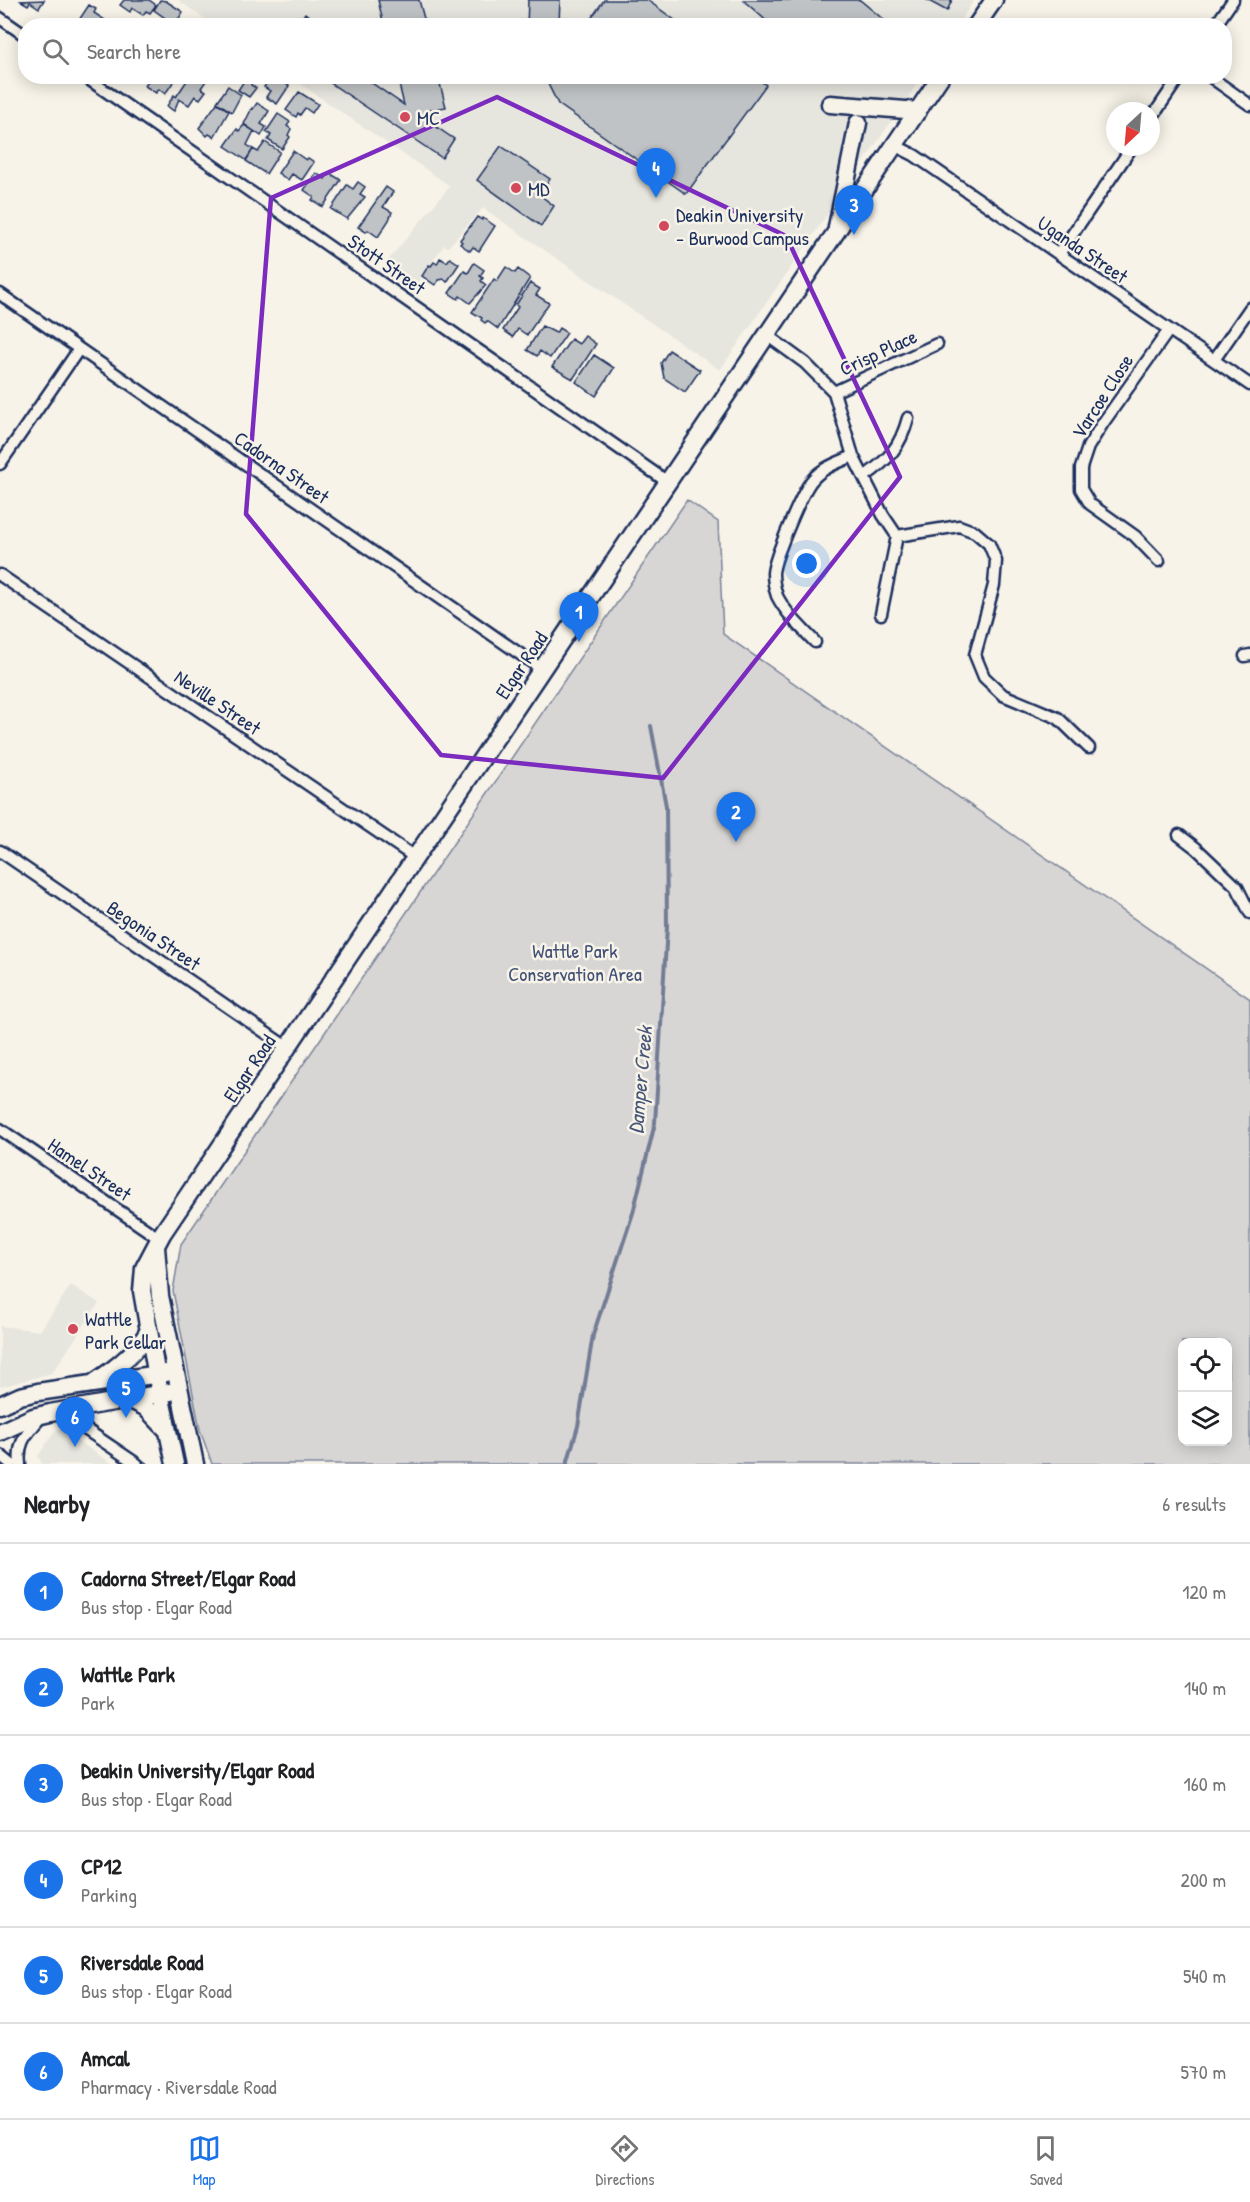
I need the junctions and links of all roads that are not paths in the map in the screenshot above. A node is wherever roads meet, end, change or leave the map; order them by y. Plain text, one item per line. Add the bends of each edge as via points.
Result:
1 (994, 0) edge
2 (1233, 0) edge
3 (0, 18) edge
4 (982, 18) edge
5 (1221, 18) edge
6 (18, 30) edge
7 (95, 84) edge
8 (937, 84) edge
9 (1175, 84) edge
10 (1220, 84) edge
11 (830, 104) dead end
12 (1250, 105) edge
13 (1160, 106) edge
14 (918, 111) junction
15 (858, 123) dead end
16 (894, 145) junction
17 (1126, 156) edge
18 (836, 234) junction
19 (1059, 254) junction
20 (0, 294) edge
21 (1250, 308) edge
22 (1169, 330) junction
23 (768, 336) junction
24 (937, 344) dead end
25 (79, 349) junction
26 (1214, 360) junction
27 (1250, 385) edge
28 (834, 392) junction
29 (908, 418) dead end
30 (853, 456) junction
31 (0, 464) edge
32 (864, 477) junction
33 (669, 483) junction
34 (897, 536) junction
35 (1159, 561) dead end
36 (0, 575) edge
37 (881, 614) dead end
38 (815, 642) dead end
39 (543, 670) junction
40 (1089, 748) dead end
41 (1179, 835) dead end
42 (0, 851) edge
43 (416, 858) junction
44 (1250, 914) edge
45 (288, 1048) junction
46 (0, 1129) edge
47 (158, 1243) junction
48 (148, 1332) junction
49 (176, 1371) junction
50 (156, 1374) junction
51 (92, 1384) junction
52 (180, 1390) junction
53 (159, 1394) junction
54 (130, 1400) junction
55 (0, 1407) edge
56 (69, 1409) junction
57 (44, 1414) junction
58 (3, 1430) edge
59 (168, 1431) junction
60 (0, 1455) edge
61 (10, 1464) edge
62 (20, 1464) edge
63 (136, 1464) edge
64 (176, 1464) edge
65 (195, 1464) edge

1 - 4 main road
2 - 5 street
3 - 6 street
7 - 33 street, Stott Street
8 - 14 main road, Elgar Road
9 - 13 street
10 - 12 street
11 - 14 main road
14 - 16 main road, Elgar Road
15 - 18 main road
16 - 18 main road, Elgar Road
16 - 19 street, Uganda Street
17 - 19 street
18 - 23 main road, Elgar Road
19 - 22 street, Uganda Street
20 - 25 street, Cadorna Street
21 - 26 street
22 - 26 street, Uganda Street
22 - 35 street, Varcoe Close via 1103,423 1081,468 1081,489 1090,504 1135,536
23 - 28 street via 805,363
23 - 33 main road, Elgar Road
24 - 28 street, Crisp Place
25 - 31 street
25 - 39 street, Cadorna Street
26 - 27 street, Uganda Street
28 - 30 street
29 - 32 street via 903,437 887,461
30 - 32 street
30 - 38 street via 813,479 773,572 776,594 789,615
32 - 34 street
33 - 39 main road, Elgar Road
34 - 37 street
34 - 40 street via 958,526 975,532 989,544 996,561 994,585 975,656 984,677 1003,695 1058,718
36 - 43 street, Neville Street
39 - 43 main road, Elgar Road
41 - 44 street via 1237,887
42 - 45 street, Begonia Street
43 - 45 main road, Elgar Road
45 - 47 main road, Elgar Road
46 - 47 street, Hamel Street
47 - 48 main road, Elgar Road via 142,1279
47 - 49 main road via 159,1289
48 - 50 main road, Elgar Road
48 - 51 main road via 115,1368
49 - 50 main road
49 - 52 main road
50 - 51 main road
50 - 53 main road, Elgar Road
51 - 55 main road via 25,1394
52 - 53 main road
52 - 65 main road
53 - 54 main road
53 - 59 main road, Elgar Road
54 - 56 main road
54 - 59 main road via 145,1407
55 - 58 main road
56 - 57 main road
56 - 63 street via 79,1425
57 - 58 main road
57 - 62 street via 21,1444
59 - 64 main road, Elgar Road
60 - 61 street

